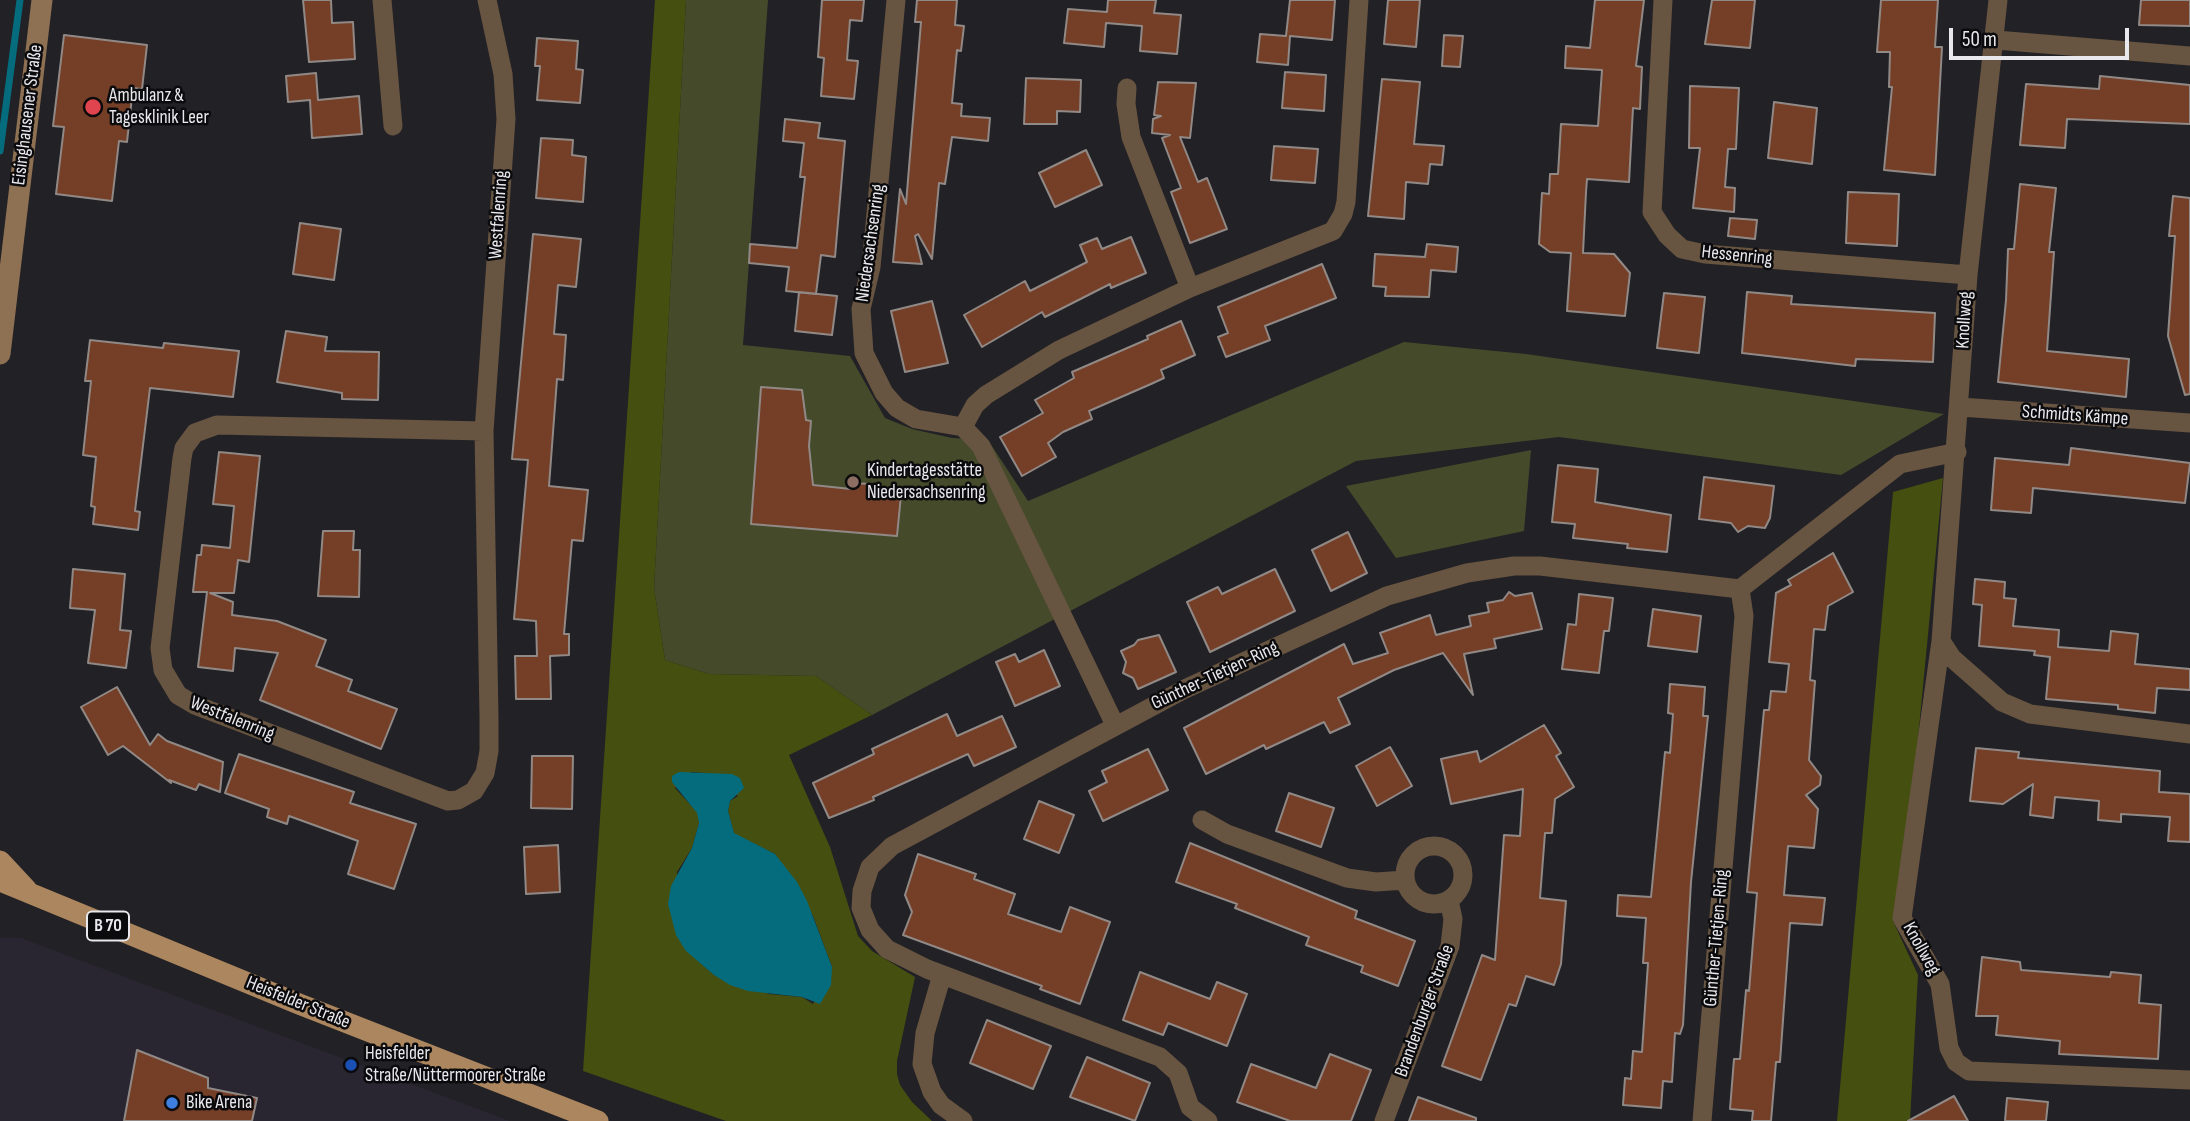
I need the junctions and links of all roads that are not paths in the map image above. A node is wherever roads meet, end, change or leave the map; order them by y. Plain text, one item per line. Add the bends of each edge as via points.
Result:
1 (42, 0) edge
2 (382, 0) edge
3 (487, 0) edge
4 (897, 0) edge
5 (1359, 0) edge
6 (1663, 0) edge
7 (1998, 0) edge
8 (1996, 40) junction
9 (2190, 56) edge
10 (1127, 88) dead end
11 (393, 126) dead end
12 (1968, 275) junction
13 (1190, 288) junction
14 (0, 354) edge
15 (1960, 407) junction
16 (2190, 422) edge
17 (963, 427) junction
18 (484, 431) junction
19 (1957, 452) junction
20 (1740, 589) junction
21 (1941, 641) junction
22 (1115, 725) junction
23 (2190, 734) edge
24 (1202, 820) dead end
25 (0, 861) edge
26 (1405, 880) junction
27 (0, 881) edge
28 (31, 894) junction
29 (1449, 900) junction
30 (942, 975) junction
31 (2190, 1080) edge
32 (598, 1121) edge
33 (963, 1121) edge
34 (1208, 1121) edge
35 (1384, 1121) edge
36 (1702, 1121) edge

1 - 14 street, Eisinghausener Straße
2 - 11 street
3 - 18 street, Westfalenring via 503,74 506,119
4 - 17 street, Niedersachsenring via 861,341 876,379 897,408 916,419
5 - 13 street via 1346,202 1339,224 1327,236
6 - 12 street, Hessenring via 1652,212 1682,249
7 - 8 street, Knollweg
8 - 9 street
8 - 12 street, Knollweg
10 - 13 street via 1131,137
12 - 15 street, Knollweg
13 - 17 street via 1059,349 986,395
15 - 16 street, Schmidts Kämpe
15 - 19 street, Knollweg
17 - 22 street via 981,446
18 - 18 street, Westfalenring via 489,751 485,773 474,791 458,800 434,797 195,705 172,687 163,670 160,648 181,458 195,433 217,425
19 - 20 street via 1900,464
19 - 21 street, Knollweg
20 - 22 street, Günther-Tietjen-Ring via 1539,566 1467,573 1387,596
20 - 36 street, Günther-Tietjen-Ring via 1744,616
21 - 23 street via 1952,658 2002,702 2030,714
21 - 31 street, Knollweg via 1902,918 1940,984 1949,1048 1956,1062 1969,1071
22 - 30 street, Günther-Tietjen-Ring via 892,846 870,867 861,908 870,930 887,949
24 - 26 street via 1227,834 1347,878
25 - 28 main road, B 70
26 - 29 street via 1409,891 1427,904
26 - 29 street, Brandenburger Straße via 1412,855 1428,846 1446,848 1463,868 1461,886
27 - 28 main road, Heisfelder Straße / B 70
28 - 32 main road, Heisfelder Straße / B 70
29 - 35 street, Brandenburger Straße via 1453,919 1450,946
30 - 33 street via 925,1033 922,1064 941,1105
30 - 34 street, Günther-Tietjen-Ring via 1160,1056 1178,1073 1190,1107

